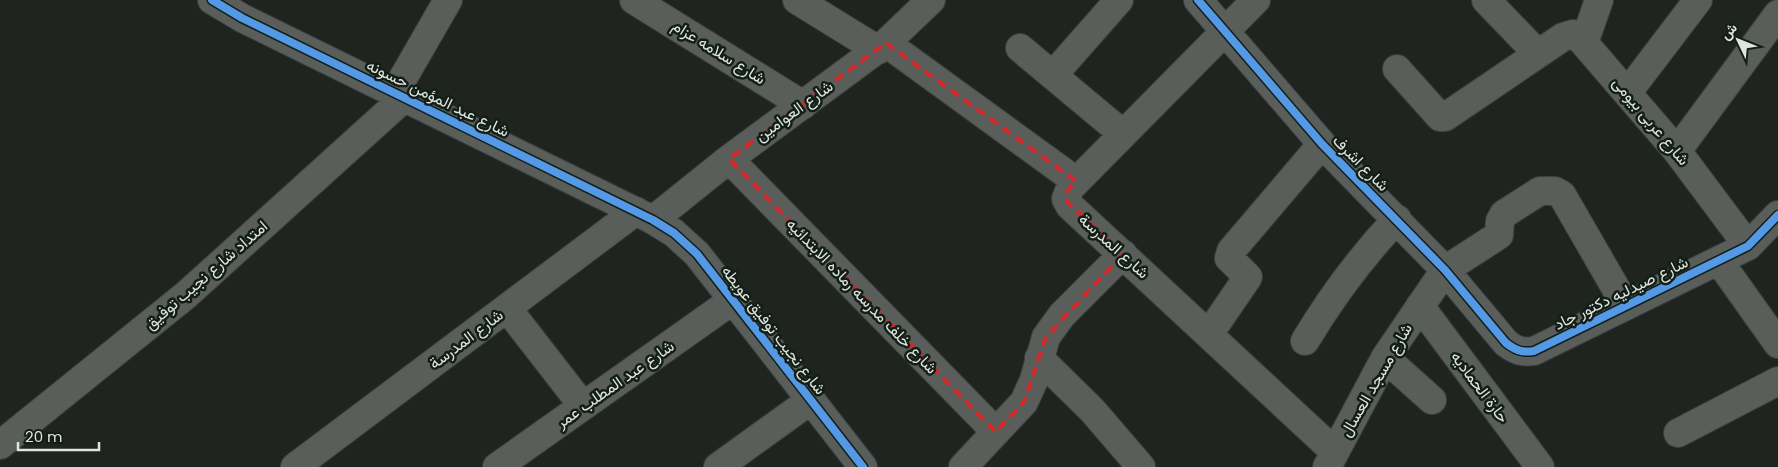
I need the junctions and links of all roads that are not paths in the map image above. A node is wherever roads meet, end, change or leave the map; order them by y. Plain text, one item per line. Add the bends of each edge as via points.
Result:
1 (212, 0) edge
2 (448, 0) edge
3 (634, 0) edge
4 (797, 0) edge
5 (931, 0) edge
6 (1119, 0) edge
7 (1198, 0) edge
8 (1256, 0) edge
9 (1486, 0) edge
10 (1599, 0) edge
11 (1698, 0) edge
12 (1778, 14) edge
13 (1225, 30) junction
14 (1584, 43) junction
15 (882, 46) junction
16 (1020, 48) dead end
17 (1538, 54) junction
18 (1397, 69) dead end
19 (1053, 75) junction
20 (1628, 92) junction
21 (400, 95) junction
22 (803, 104) junction
23 (1123, 134) junction
24 (1322, 144) junction
25 (1677, 150) junction
26 (729, 159) junction
27 (1076, 181) junction
28 (645, 215) junction
29 (1778, 215) edge
30 (1397, 219) junction
31 (1748, 246) junction
32 (1123, 254) junction
33 (1719, 261) junction
34 (1445, 270) junction
35 (733, 300) junction
36 (1420, 306) junction
37 (1626, 306) junction
38 (507, 308) junction
39 (1209, 334) junction
40 (1777, 339) edge
41 (1305, 341) dead end
42 (1506, 343) joint
43 (1039, 358) junction
44 (1385, 358) junction
45 (1778, 381) edge
46 (811, 400) junction
47 (1432, 400) dead end
48 (583, 406) junction
49 (996, 432) junction
50 (1678, 433) dead end
51 (0, 445) edge
52 (1331, 459) edge
53 (1534, 464) edge
54 (295, 467) edge
55 (497, 467) edge
56 (718, 467) edge
57 (863, 467) edge
58 (962, 467) edge
59 (1141, 467) edge

1 - 21 street, شارع عبد المؤمن حسونه via 242,18
2 - 21 street, امتداد شارع نجيب توفيق
3 - 22 street, شارع سلامه عزام
4 - 15 street
5 - 15 street, شارع العوامين
6 - 19 street
7 - 13 street, شارع اشرف
8 - 13 street, شارع المدرسة
9 - 17 street
10 - 14 street
11 - 20 street
12 - 25 street
13 - 23 street, شارع المدرسة
13 - 24 street, شارع اشرف
14 - 17 street via 1578,36 1568,35
14 - 20 street, شارع عربى بيومى
15 - 22 street, شارع العوامين
15 - 27 street
16 - 19 street
17 - 18 street via 1445,118 1440,117
19 - 23 street
20 - 25 street, شارع عربى بيومى
21 - 28 street, شارع عبد المؤمن حسونه
21 - 51 street, امتداد شارع نجيب توفيق via 186,295
22 - 26 street, شارع العوامين
23 - 27 street, شارع المدرسة
24 - 30 street, شارع اشرف
24 - 39 street via 1231,251 1229,258 1248,278
25 - 31 street, شارع عربى بيومى
26 - 28 street, شارع العوامين
26 - 49 street, شارع خلف مدرسه رماده الابتدائيه
27 - 32 street, شارع المدرسة via 1067,191 1068,203
28 - 35 street, شارع نجيب توفيق عويطه via 674,233 697,254
28 - 38 street, شارع المدرسة
29 - 31 street, شارع صيدليه دكتور جاد
30 - 34 street, شارع اشرف
30 - 41 street via 1362,256
31 - 33 street, شارع صيدليه دكتور جاد
32 - 39 street, شارع المدرسة
32 - 43 street via 1062,315 1046,337
33 - 37 street, شارع صيدليه دكتور جاد
33 - 40 street
34 - 36 street, شارع مسجد العسال
34 - 37 street via 1499,235 1504,214 1540,191 1555,191 1562,195
34 - 42 street, شارع اشرف
35 - 46 street, شارع نجيب توفيق عويطه
35 - 48 street, شارع عبد المطلب عمر
36 - 44 street, شارع مسجد العسال
36 - 53 street, حارة الحماديه
37 - 42 street, شارع صيدليه دكتور جاد via 1534,351 1520,351
38 - 48 street
38 - 54 street, شارع المدرسة
39 - 52 street, شارع المدرسة
43 - 49 street via 1024,402
43 - 59 street via 1092,410
44 - 47 street
44 - 52 street, شارع مسجد العسال
45 - 50 street
46 - 56 street
46 - 57 street, شارع نجيب توفيق عويطه
48 - 55 street, شارع عبد المطلب عمر
49 - 58 street

